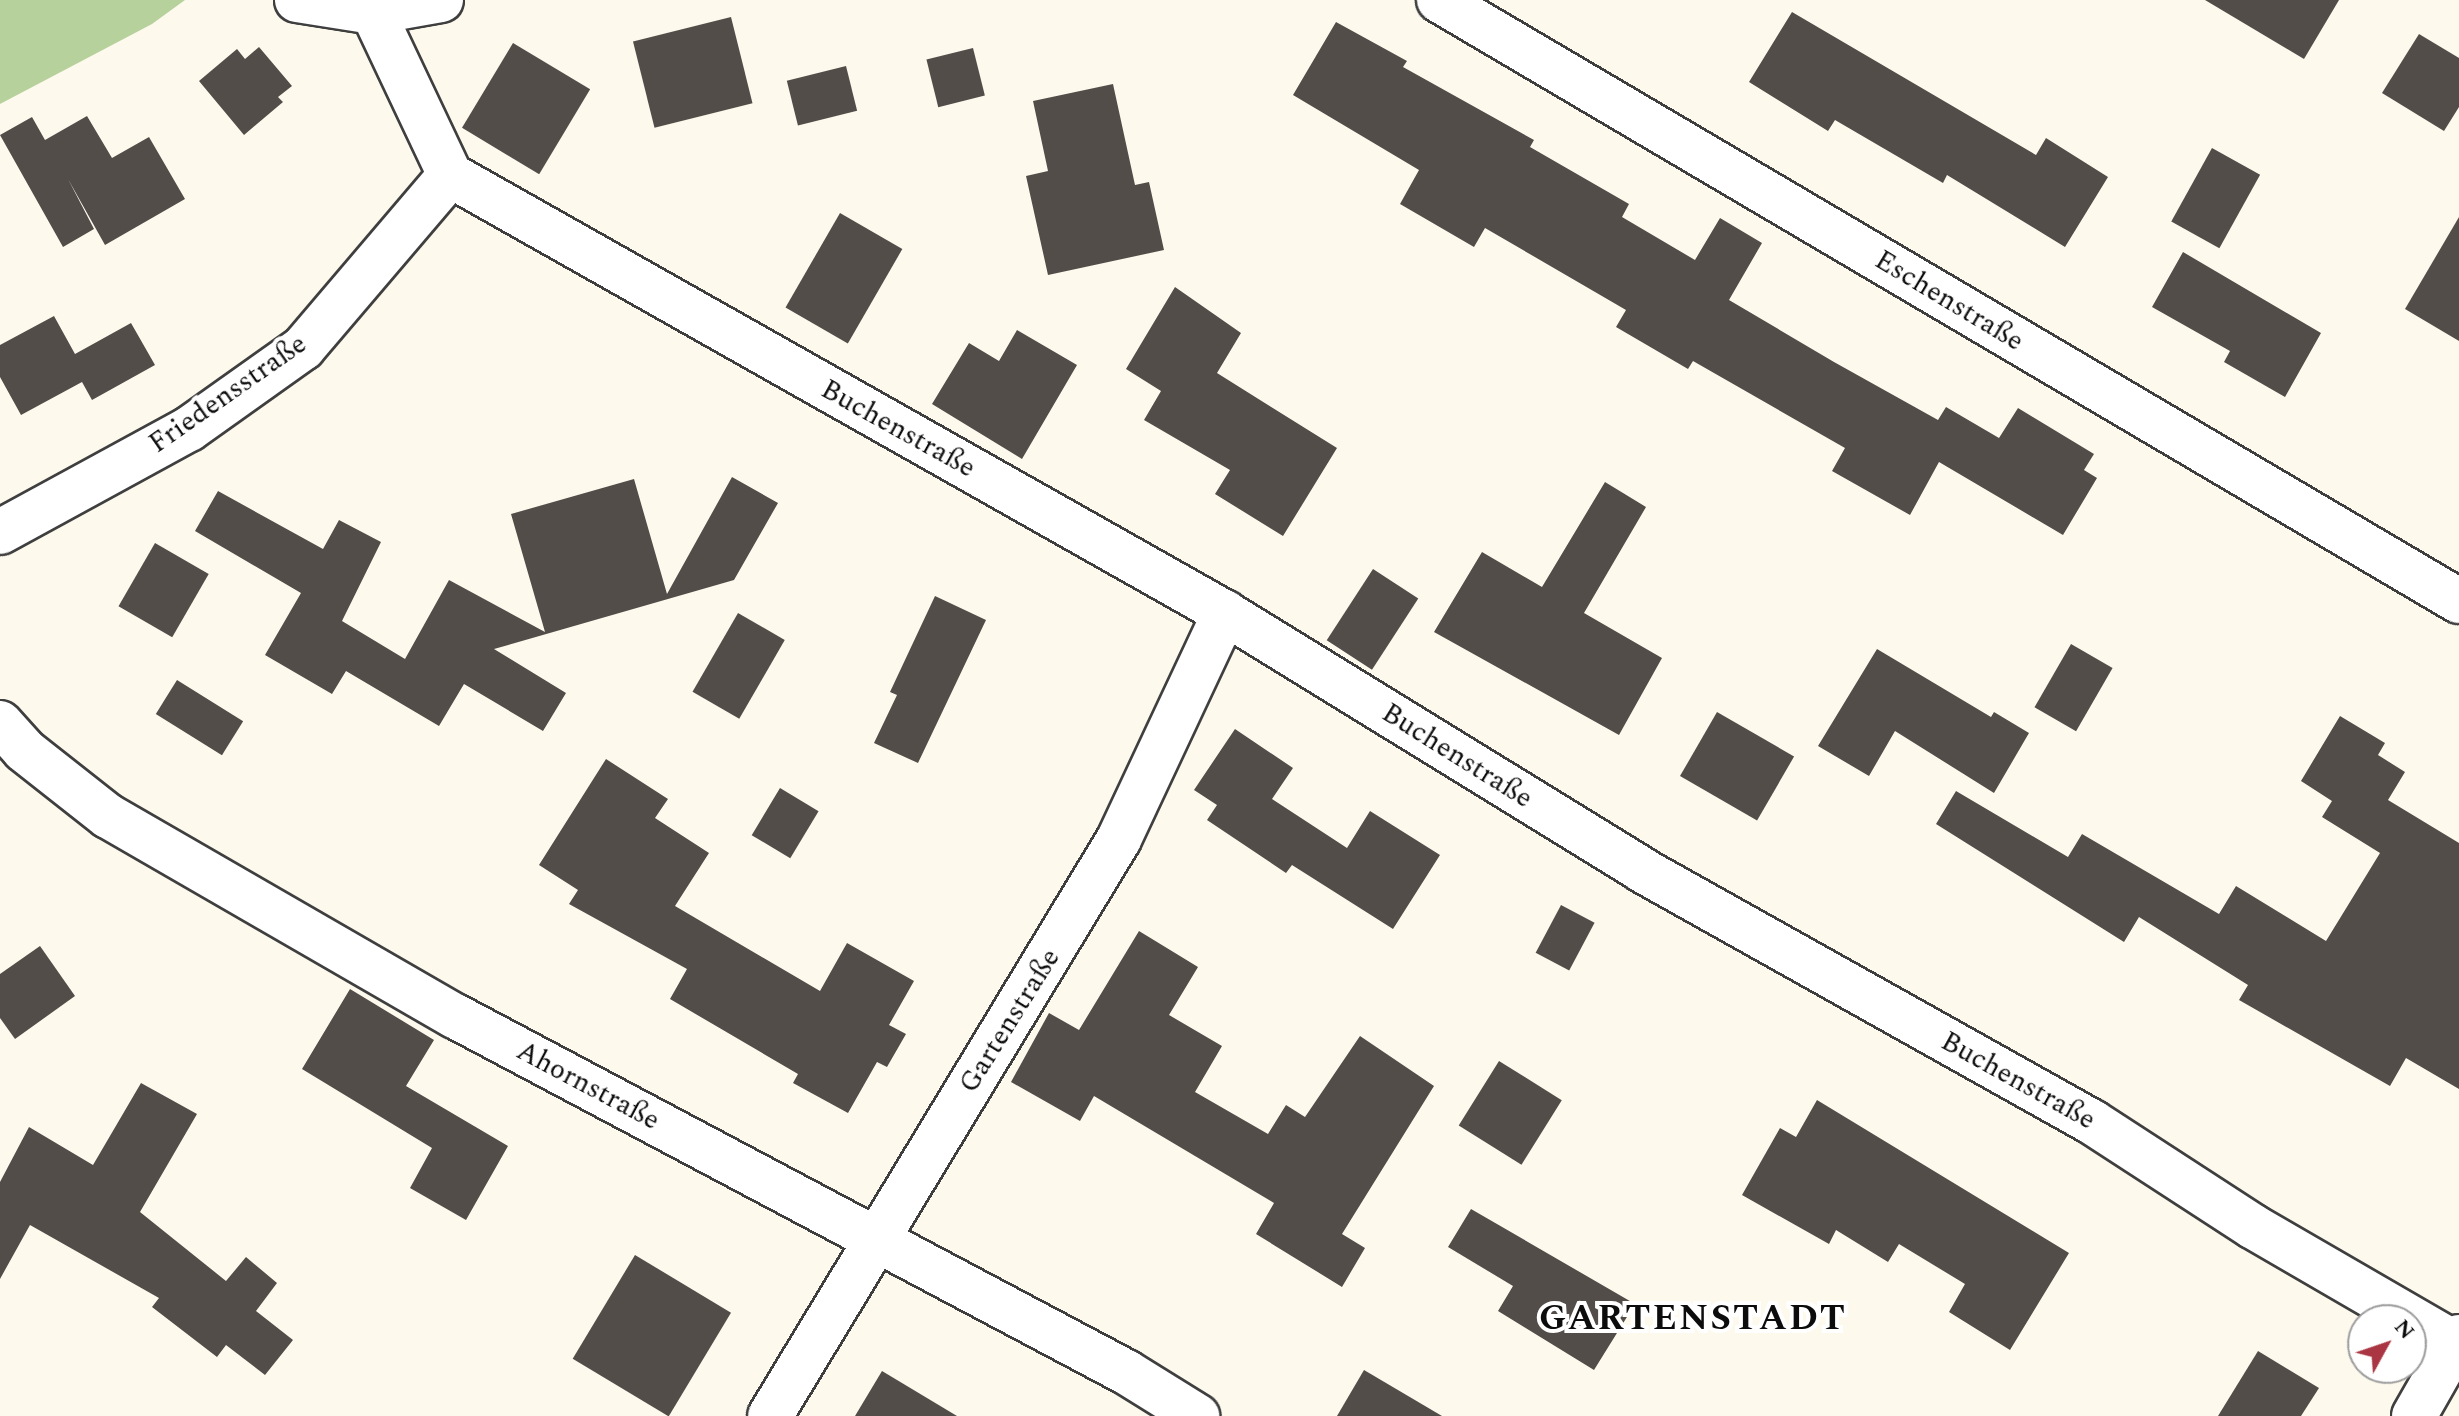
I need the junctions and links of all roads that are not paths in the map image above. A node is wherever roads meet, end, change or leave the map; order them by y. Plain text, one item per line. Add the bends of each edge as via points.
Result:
1 (297, 0) edge
2 (441, 0) edge
3 (1439, 0) edge
4 (373, 12) junction
5 (450, 175) junction
6 (0, 532) edge
7 (2459, 601) edge
8 (1225, 613) junction
9 (0, 723) edge
10 (876, 1238) junction
11 (2458, 1342) edge
12 (770, 1416) edge
13 (1197, 1416) edge
14 (2414, 1416) edge

1 - 4 street
2 - 4 street
3 - 7 street, Eschenstraße
4 - 5 street
5 - 6 street, Friedensstraße via 303,348 189,429
5 - 8 street, Buchenstraße
8 - 10 street, Gartenstraße via 1119,839
8 - 11 street, Buchenstraße via 1642,870 2092,1122 2252,1226
9 - 10 street, Ahornstraße via 24,750 108,816 455,1016
10 - 12 street, Gartenstraße
10 - 13 street, Ahornstraße via 1126,1372
11 - 14 street

